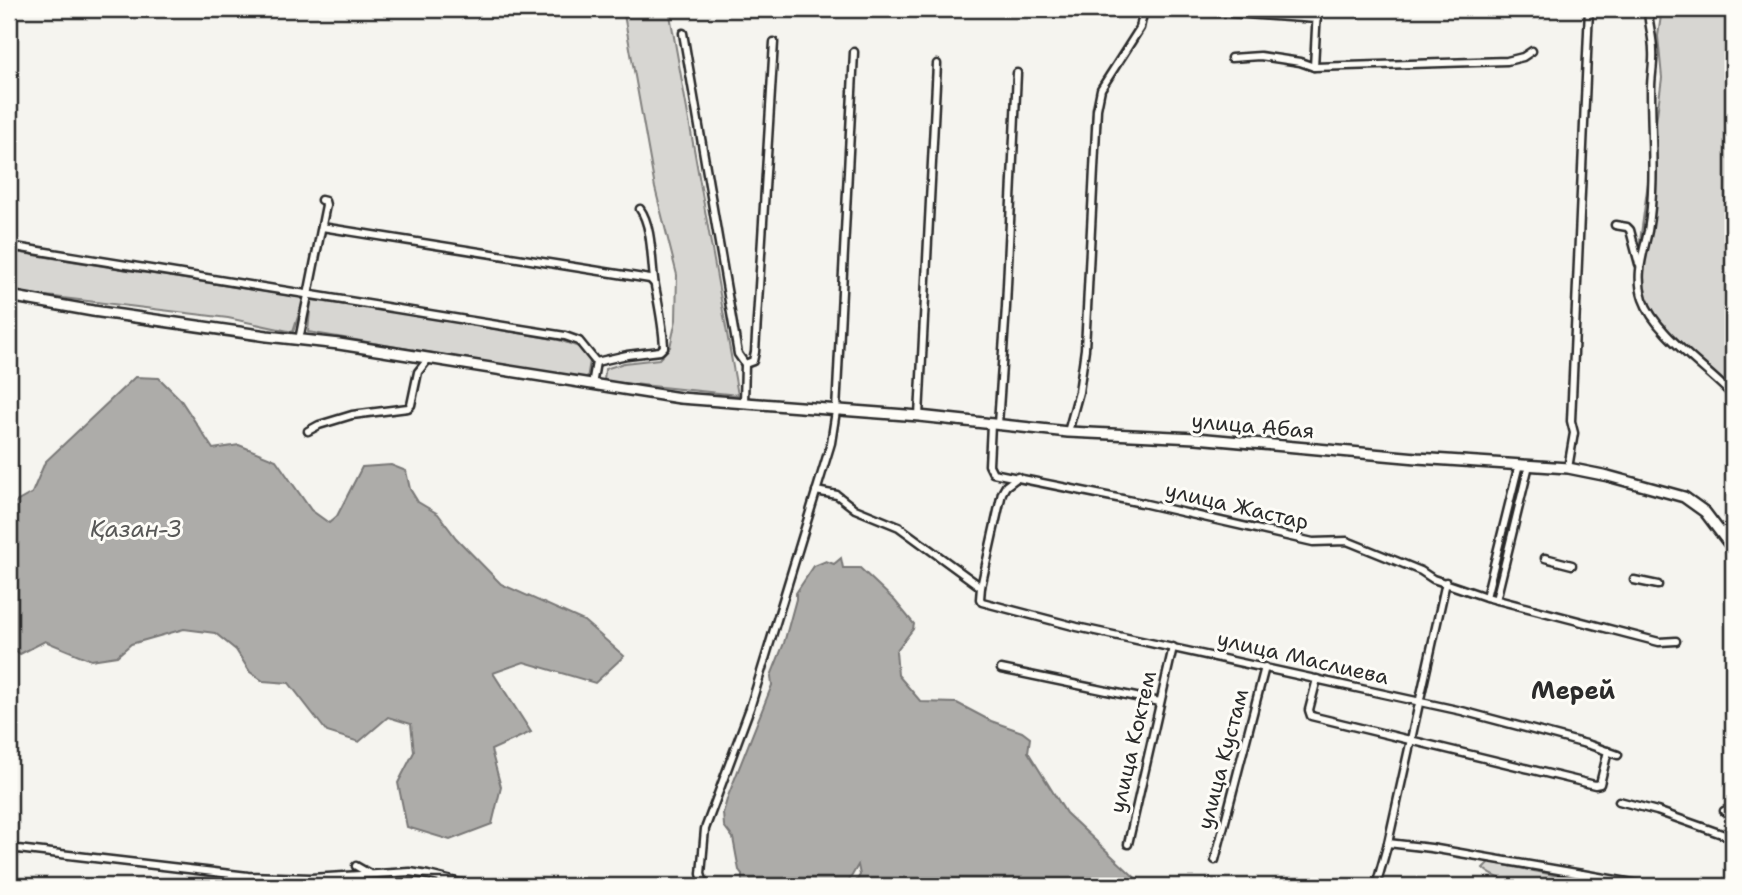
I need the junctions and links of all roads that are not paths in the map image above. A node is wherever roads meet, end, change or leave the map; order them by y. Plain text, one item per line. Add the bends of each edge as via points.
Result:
1 (1156, 9) edge
2 (1175, 9) edge
3 (1317, 9) edge
4 (1589, 9) edge
5 (1648, 9) edge
6 (1145, 11) edge
7 (1317, 19) junction
8 (683, 33) dead end
9 (774, 42) dead end
10 (1532, 51) dead end
11 (854, 52) dead end
12 (1231, 58) dead end
13 (937, 64) dead end
14 (1314, 66) junction
15 (1017, 73) dead end
16 (321, 200) dead end
17 (640, 209) dead end
18 (1615, 225) dead end
19 (322, 227) junction
20 (9, 246) edge
21 (1640, 266) junction
22 (654, 283) junction
23 (309, 294) junction
24 (9, 296) edge
25 (299, 340) junction
26 (429, 358) junction
27 (596, 362) junction
28 (745, 364) junction
29 (592, 385) junction
30 (1733, 396) edge
31 (744, 403) junction
32 (836, 411) junction
33 (919, 416) junction
34 (995, 424) junction
35 (308, 430) dead end
36 (1068, 432) junction
37 (1524, 464) junction
38 (1568, 468) junction
39 (1018, 477) junction
40 (816, 491) junction
41 (1733, 549) edge
42 (1545, 558) dead end
43 (1572, 565) dead end
44 (1633, 580) dead end
45 (1446, 582) junction
46 (1658, 585) dead end
47 (981, 587) junction
48 (1486, 597) junction
49 (1496, 600) junction
50 (1676, 640) dead end
51 (1173, 647) junction
52 (1265, 667) junction
53 (1001, 669) dead end
54 (1317, 679) junction
55 (1160, 702) junction
56 (1419, 702) junction
57 (1411, 739) junction
58 (1608, 751) junction
59 (1618, 755) dead end
60 (1619, 801) dead end
61 (1733, 807) edge
62 (1724, 811) dead end
63 (1733, 838) edge
64 (1388, 843) junction
65 (1128, 844) dead end
66 (9, 848) edge
67 (1215, 860) dead end
68 (356, 866) dead end
69 (370, 874) junction
70 (1582, 874) junction
71 (473, 886) edge
72 (705, 886) edge
73 (1376, 886) edge
74 (1580, 886) edge
75 (1650, 886) edge

1 - 6 street
2 - 7 street
3 - 7 street
4 - 38 street via 1574,433
5 - 21 street via 1653,50 1653,173
6 - 36 street via 1140,28 1106,78 1097,109 1086,349
7 - 14 street
8 - 28 street via 738,354
9 - 28 street via 755,352 753,361
10 - 14 street via 1507,61
11 - 32 street
12 - 14 street via 1260,56
13 - 33 street
15 - 34 street via 1006,307
16 - 19 street via 326,205
17 - 22 street
18 - 21 street via 1630,230
19 - 22 street
19 - 23 street
20 - 23 street
21 - 30 street via 1643,299 1657,323
22 - 27 street via 664,347
23 - 25 street
23 - 27 street via 565,335 579,341
24 - 25 main road, улица Абая
25 - 26 main road, улица Абая
26 - 29 main road, улица Абая
26 - 35 street via 418,372 408,408 352,415
27 - 29 street
28 - 31 street
29 - 31 main road, улица Абая
31 - 32 main road, улица Абая
32 - 33 main road, улица Абая
32 - 40 street
33 - 34 main road, улица Абая
34 - 36 main road, улица Абая
34 - 39 street, улица Жастар via 990,469
36 - 37 main road, улица Абая
37 - 38 main road, улица Абая
37 - 48 street
37 - 49 street
38 - 41 main road, улица Абая via 1684,497 1710,517
39 - 45 street, улица Жастар via 1313,542 1347,541
39 - 47 street via 1002,493
40 - 47 street via 837,495 855,509 899,527
40 - 72 street via 750,708 705,829 701,874
42 - 43 street
44 - 46 street
45 - 48 street, улица Жастар
45 - 56 street
47 - 51 street, улица Маслиева via 980,599 989,605
48 - 49 street, улица Жастар
49 - 50 street, улица Жастар via 1659,642
51 - 52 street, улица Маслиева
51 - 55 street, улица Коктем
52 - 54 street, улица Маслиева
52 - 67 street, улица Кустам
53 - 55 street
54 - 56 street, улица Маслиева
54 - 57 street via 1311,716
55 - 65 street, улица Коктем
56 - 57 street
56 - 58 street, улица Маслиева
57 - 58 street via 1595,785 1600,784
57 - 64 street
58 - 59 street, улица Маслиева
60 - 63 street
61 - 62 street
64 - 70 street
64 - 73 street
66 - 69 street via 248,876
68 - 69 street
69 - 71 street via 428,874
70 - 74 street
70 - 75 street

